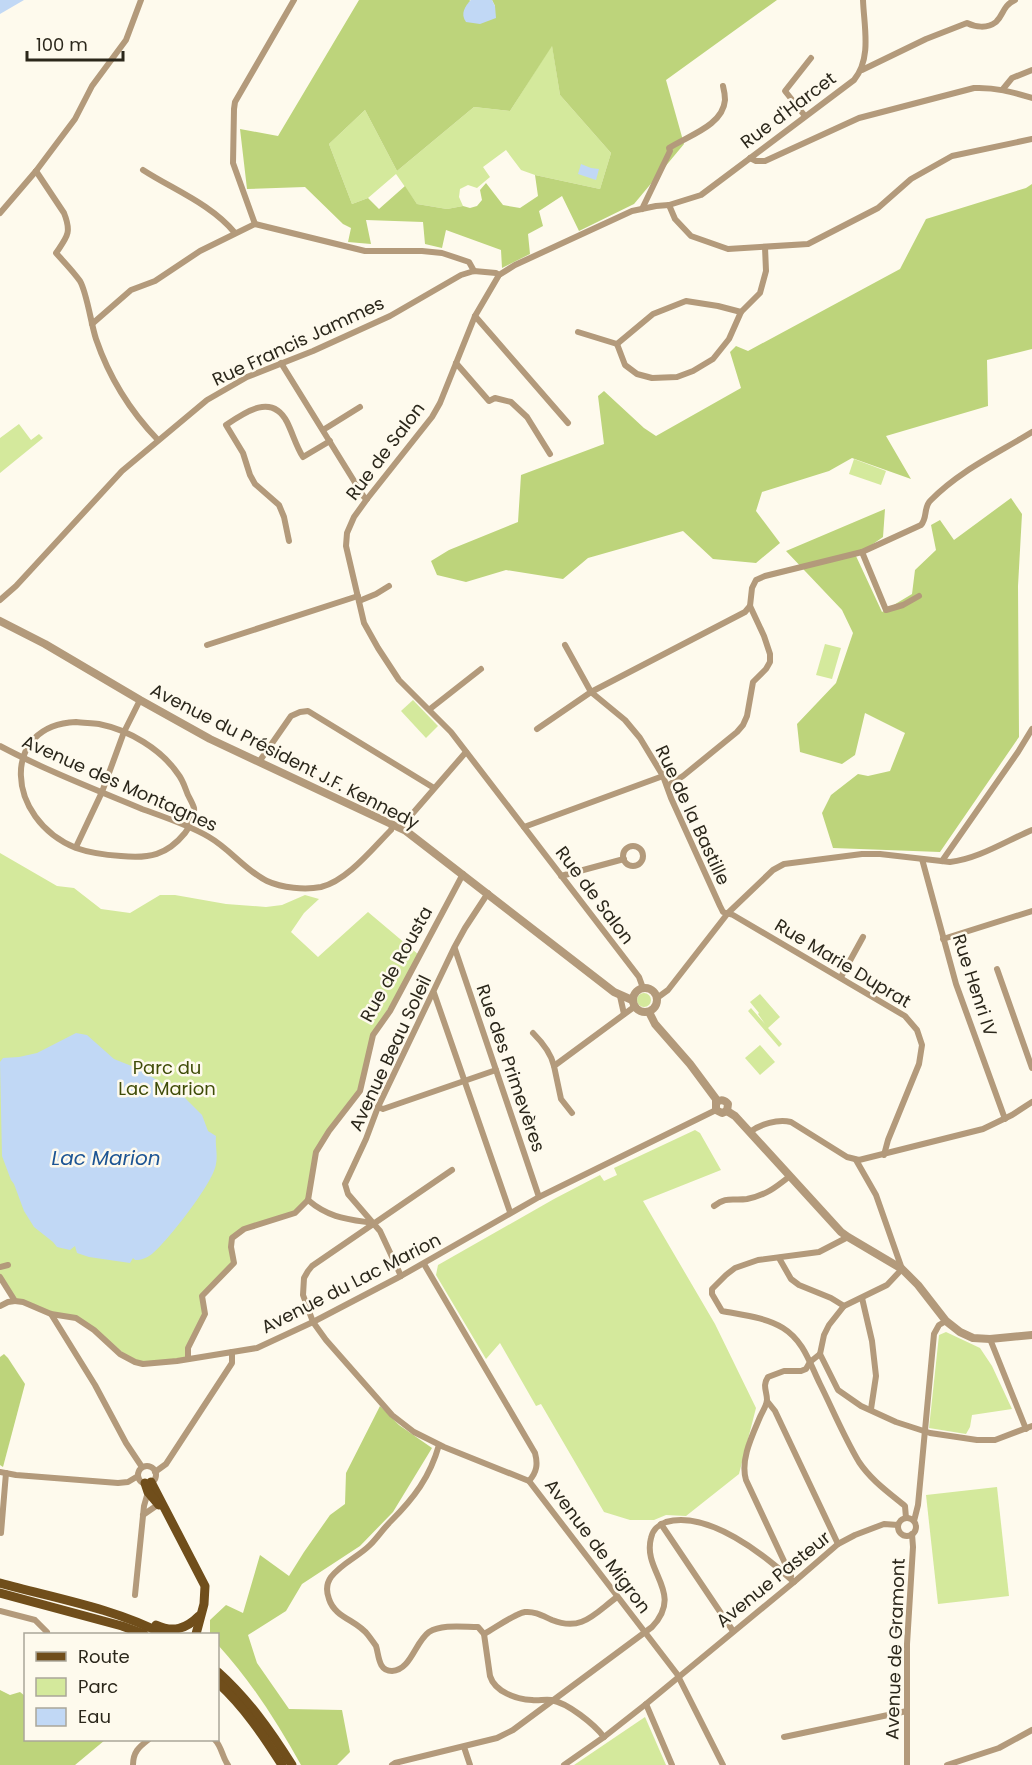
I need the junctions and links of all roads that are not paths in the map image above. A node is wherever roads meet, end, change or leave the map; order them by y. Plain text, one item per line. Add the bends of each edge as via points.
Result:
1 (141, 0) edge
2 (294, 0) edge
3 (863, 0) edge
4 (1015, 0) edge
5 (810, 57) dead end
6 (1032, 70) edge
7 (861, 71) junction
8 (723, 86) dead end
9 (1003, 89) junction
10 (1032, 99) edge
11 (805, 116) junction
12 (1032, 139) edge
13 (750, 158) junction
14 (143, 170) dead end
15 (36, 171) junction
16 (669, 205) junction
17 (642, 209) junction
18 (0, 213) edge
19 (255, 224) junction
20 (235, 233) junction
21 (765, 247) junction
22 (474, 271) junction
23 (499, 275) junction
24 (741, 312) junction
25 (475, 315) junction
26 (92, 324) junction
27 (578, 332) dead end
28 (617, 344) junction
29 (281, 363) junction
30 (456, 363) junction
31 (360, 407) dead end
32 (568, 423) dead end
33 (323, 430) junction
34 (1032, 432) edge
35 (158, 440) junction
36 (330, 441) junction
37 (550, 454) dead end
38 (367, 499) junction
39 (289, 540) dead end
40 (862, 552) junction
41 (389, 586) dead end
42 (919, 596) dead end
43 (358, 598) junction
44 (0, 600) edge
45 (750, 606) junction
46 (0, 621) edge
47 (207, 645) dead end
48 (565, 645) dead end
49 (481, 669) dead end
50 (591, 692) junction
51 (140, 700) junction
52 (430, 709) junction
53 (537, 729) dead end
54 (1032, 729) edge
55 (34, 730) dead end
56 (124, 732) junction
57 (0, 746) edge
58 (13, 749) junction
59 (466, 752) junction
60 (10, 761) dead end
61 (259, 762) junction
62 (663, 777) junction
63 (667, 786) junction
64 (434, 788) junction
65 (102, 792) junction
66 (17, 799) dead end
67 (397, 826) junction
68 (524, 827) junction
69 (190, 828) junction
70 (1032, 830) edge
71 (76, 848) junction
72 (624, 859) dead end
73 (922, 859) junction
74 (942, 861) junction
75 (463, 874) junction
76 (561, 876) junction
77 (488, 893) junction
78 (1032, 911) edge
79 (728, 913) junction
80 (863, 937) dead end
81 (943, 939) junction
82 (454, 948) junction
83 (997, 969) dead end
84 (841, 977) junction
85 (643, 988) junction
86 (434, 993) junction
87 (620, 996) junction
88 (657, 998) junction
89 (633, 1004) junction
90 (649, 1012) junction
91 (624, 1014) junction
92 (533, 1033) dead end
93 (554, 1066) junction
94 (1032, 1068) edge
95 (496, 1070) junction
96 (465, 1081) junction
97 (1032, 1102) edge
98 (717, 1106) junction
99 (378, 1107) junction
100 (572, 1113) dead end
101 (1005, 1119) junction
102 (750, 1132) junction
103 (885, 1155) junction
104 (856, 1160) junction
105 (452, 1170) dead end
106 (790, 1176) junction
107 (539, 1197) junction
108 (308, 1200) junction
109 (714, 1206) dead end
110 (510, 1212) junction
111 (373, 1223) junction
112 (848, 1237) junction
113 (779, 1258) junction
114 (424, 1264) junction
115 (8, 1265) dead end
116 (0, 1268) edge
117 (902, 1269) junction
118 (0, 1276) edge
119 (401, 1276) junction
120 (862, 1298) junction
121 (15, 1301) junction
122 (0, 1306) edge
123 (844, 1306) junction
124 (51, 1314) junction
125 (946, 1321) junction
126 (313, 1322) junction
127 (1032, 1335) edge
128 (990, 1339) junction
129 (232, 1352) junction
130 (820, 1354) junction
131 (188, 1359) junction
132 (810, 1362) junction
133 (838, 1390) junction
134 (825, 1395) junction
135 (767, 1401) junction
136 (871, 1409) junction
137 (1029, 1428) edge
138 (924, 1432) junction
139 (439, 1445) junction
140 (142, 1467) junction
141 (3, 1472) edge
142 (155, 1472) junction
143 (529, 1481) junction
144 (145, 1484) junction
145 (160, 1504) junction
146 (918, 1504) junction
147 (905, 1506) junction
148 (143, 1515) junction
149 (906, 1518) junction
150 (914, 1521) junction
151 (661, 1524) junction
152 (898, 1525) junction
153 (1, 1533) edge
154 (912, 1534) junction
155 (838, 1544) junction
156 (794, 1582) junction
157 (0, 1583) edge
158 (0, 1593) edge
159 (135, 1595) dead end
160 (617, 1597) junction
161 (0, 1611) edge
162 (105, 1611) junction
163 (201, 1614) junction
164 (733, 1631) junction
165 (47, 1632) dead end
166 (139, 1633) edge
167 (159, 1633) edge
168 (196, 1633) edge
169 (645, 1633) junction
170 (484, 1634) junction
171 (219, 1673) edge
172 (678, 1677) junction
173 (219, 1684) edge
174 (552, 1700) junction
175 (646, 1704) junction
176 (907, 1711) junction
177 (1032, 1730) edge
178 (604, 1737) junction
179 (784, 1737) dead end
180 (147, 1741) edge
181 (216, 1741) edge
182 (464, 1747) junction
183 (133, 1765) edge
184 (228, 1765) edge
185 (282, 1765) edge
186 (292, 1765) edge
187 (392, 1765) edge
188 (470, 1765) edge
189 (564, 1765) edge
190 (672, 1765) edge
191 (723, 1765) edge
192 (908, 1765) edge
193 (947, 1765) edge

1 - 15 street via 126,40
2 - 19 street via 235,102 233,164
3 - 7 street, Rue d'Harcet via 866,56
4 - 7 street via 1007,3 996,22 984,27 967,23
5 - 11 street via 785,91
6 - 9 street via 1012,78
7 - 11 street, Rue d'Harcet
8 - 17 street via 721,114 669,148
9 - 10 street
9 - 13 street via 974,88 859,118 765,161
11 - 13 street, Rue d'Harcet
12 - 21 street via 952,156 911,179 878,208 808,244
13 - 16 street, Rue d'Harcet via 701,195
14 - 20 street via 222,218
15 - 18 street
15 - 26 street via 67,220 68,235 56,253 81,283
16 - 17 street
16 - 21 street via 675,219 691,236 728,249
17 - 23 street
19 - 20 street
19 - 22 street via 365,251 442,253 469,262
20 - 26 street via 155,281 131,290
21 - 24 street via 766,271 760,294
22 - 23 street
22 - 29 street, Rue Francis Jammes via 461,274 390,316
23 - 25 street, Rue de Salon
24 - 28 street via 686,301 653,314
24 - 28 street via 729,339 713,359 677,377 637,374 624,365
25 - 30 street, Rue de Salon
25 - 32 street
26 - 35 street via 120,394
27 - 28 street
29 - 33 street
29 - 35 street, Rue Francis Jammes via 219,392
30 - 37 street via 489,401 495,398 511,402 527,417
30 - 38 street, Rue de Salon via 432,417
31 - 33 street
33 - 36 street
34 - 40 street via 958,477 928,502 921,525
35 - 44 street, Rue Francis Jammes via 96,497
36 - 38 street
36 - 39 street via 303,457 287,421 278,410 262,405 226,425 255,484 279,505
38 - 43 street, Rue de Salon via 347,532 346,546
40 - 42 street via 886,610
40 - 45 street via 756,580
41 - 43 street
43 - 47 street
43 - 52 street, Rue de Salon via 364,624 378,648 399,680
45 - 50 street
45 - 63 street via 764,636 770,662 753,682 743,725
46 - 51 street, Avenue du Président J.F. Kennedy
48 - 50 street, Rue de la Bastille
49 - 52 street
50 - 53 street
50 - 62 street, Rue de la Bastille via 633,728
51 - 56 street
51 - 61 street, Avenue du Président J.F. Kennedy
52 - 59 street, Rue de Salon
54 - 74 street
55 - 56 street via 76,722
56 - 65 street
56 - 69 street via 162,756 179,775 194,808
57 - 58 street, Avenue des Montagnes
58 - 60 street
58 - 65 street, Avenue des Montagnes
59 - 64 street
59 - 68 street, Rue de Salon
61 - 64 street via 291,716 308,711
61 - 67 street, Avenue du Président J.F. Kennedy
62 - 63 street, Rue de la Bastille
62 - 68 street
63 - 79 street, Rue de la Bastille via 710,888 723,912
64 - 67 street
65 - 69 street, Avenue des Montagnes
65 - 71 street
66 - 71 street via 50,833
67 - 69 street, Avenue des Montagnes via 350,871 323,886 302,888 269,882 209,837
67 - 75 street, Avenue du Président J.F. Kennedy
68 - 76 street, Rue de Salon
69 - 71 street via 175,845 155,855 135,858
70 - 74 street via 967,859
72 - 76 street
73 - 74 street
73 - 79 street via 862,854 784,864
73 - 81 street, Rue Henri IV
75 - 77 street, Avenue du Président J.F. Kennedy
75 - 108 street, Rue de Rousta via 390,1011 373,1035 360,1091 316,1152
76 - 85 street, Rue de Salon via 639,977
77 - 82 street, Avenue Beau Soleil
77 - 87 street, Avenue du Président J.F. Kennedy
78 - 81 street
79 - 84 street, Rue Marie Duprat
79 - 88 street via 668,990
80 - 84 street
81 - 101 street, Rue Henri IV
82 - 86 street, Avenue Beau Soleil
82 - 95 street, Rue des Primevères
83 - 94 street
84 - 103 street, Rue Marie Duprat via 905,1016 917,1030 922,1045 920,1064
85 - 88 street via 654,991
85 - 89 street via 634,993
86 - 96 street
86 - 99 street, Avenue Beau Soleil
87 - 89 street, Avenue du Président J.F. Kennedy
87 - 91 street
88 - 90 street
89 - 90 street via 641,1012
89 - 91 street
90 - 98 street via 702,1079
91 - 93 street
92 - 93 street
93 - 100 street via 561,1099
95 - 96 street
95 - 107 street, Rue des Primevères
96 - 99 street via 383,1109
96 - 110 street
97 - 101 street
98 - 102 street via 725,1101 727,1110
98 - 107 street, Avenue du Lac Marion
99 - 111 street, Avenue Beau Soleil via 345,1184 348,1194
101 - 103 street via 983,1129
102 - 104 street via 784,1120
102 - 106 street
103 - 104 street
104 - 117 street via 876,1195
105 - 111 street, Avenue de Migron
106 - 109 street via 773,1191 745,1199 726,1199
106 - 112 street
107 - 110 street, Avenue du Lac Marion
108 - 111 street via 321,1211
108 - 131 street via 295,1213 244,1229 232,1238 234,1263 202,1296 205,1314 188,1348
110 - 114 street, Avenue du Lac Marion
111 - 119 street
111 - 126 street, Avenue de Migron via 308,1270 303,1295
112 - 113 street via 819,1252
112 - 117 street
113 - 123 street via 785,1272 799,1285
113 - 132 street via 735,1268 712,1289 712,1294 722,1311 783,1328 800,1344
114 - 119 street, Avenue du Lac Marion
114 - 143 street via 535,1453 537,1461
115 - 116 street
117 - 120 street via 887,1285
117 - 125 street
118 - 121 street
119 - 126 street, Avenue du Lac Marion
120 - 123 street
120 - 136 street via 876,1376
121 - 122 street
121 - 124 street, Avenue du Lac Marion
123 - 130 street via 829,1325
124 - 131 street, Avenue du Lac Marion via 85,1323 135,1362 151,1365
124 - 140 street
125 - 128 street via 973,1338
125 - 138 street via 934,1334
126 - 129 street, Avenue du Lac Marion via 257,1348
126 - 139 street, Avenue de Migron via 392,1415
127 - 128 street
128 - 137 street
129 - 131 street, Avenue du Lac Marion
129 - 142 street via 232,1363 166,1464
130 - 132 street
130 - 133 street
132 - 134 street
132 - 135 street via 801,1371 783,1371 768,1377 764,1388
133 - 134 street
133 - 136 street
134 - 147 street via 847,1441 873,1481
135 - 155 street
135 - 156 street via 744,1472
136 - 138 street
137 - 138 street via 995,1440
138 - 146 street
139 - 143 street, Avenue de Migron
139 - 170 street via 429,1473 400,1514 329,1579 328,1597 340,1614 365,1630 388,1671 408,1662 430,1631 478,1627
140 - 142 street via 150,1466
140 - 144 street via 139,1471
141 - 144 street
141 - 153 street
142 - 144 street via 155,1478
143 - 160 street, Avenue de Migron
144 - 145 main road
144 - 148 street
145 - 148 street
145 - 163 main road via 205,1586
146 - 147 street
146 - 150 street
147 - 149 street
148 - 159 street
149 - 150 street
149 - 152 street
150 - 154 street
151 - 156 street via 677,1520 706,1524 768,1559
151 - 164 street
151 - 169 street via 654,1530 650,1553 665,1596 660,1619
152 - 154 street via 902,1534
152 - 155 street, Avenue Pasteur via 884,1524
154 - 176 street, Avenue de Gramont
155 - 156 street, Avenue Pasteur
156 - 164 street, Avenue Pasteur
157 - 162 main road
158 - 166 main road
160 - 169 street, Avenue de Migron
160 - 170 street via 577,1625 532,1612 522,1613
161 - 165 street via 35,1620
162 - 163 main road via 174,1630 192,1623
162 - 167 main road
163 - 168 main road
164 - 172 street, Avenue Pasteur
169 - 172 street, Avenue de Migron
169 - 174 street
170 - 174 street via 492,1682 511,1695
171 - 186 main road via 262,1720
172 - 175 street, Avenue Pasteur
172 - 191 street, Avenue de Migron
173 - 185 main road via 257,1727
174 - 178 street via 594,1725
174 - 182 street via 513,1730
175 - 178 street, Avenue Pasteur
175 - 190 street
176 - 179 street
176 - 192 street, Avenue de Gramont
177 - 193 street via 999,1748
178 - 189 street, Avenue Pasteur
180 - 183 street via 137,1750
181 - 184 street
182 - 187 street
182 - 188 street

